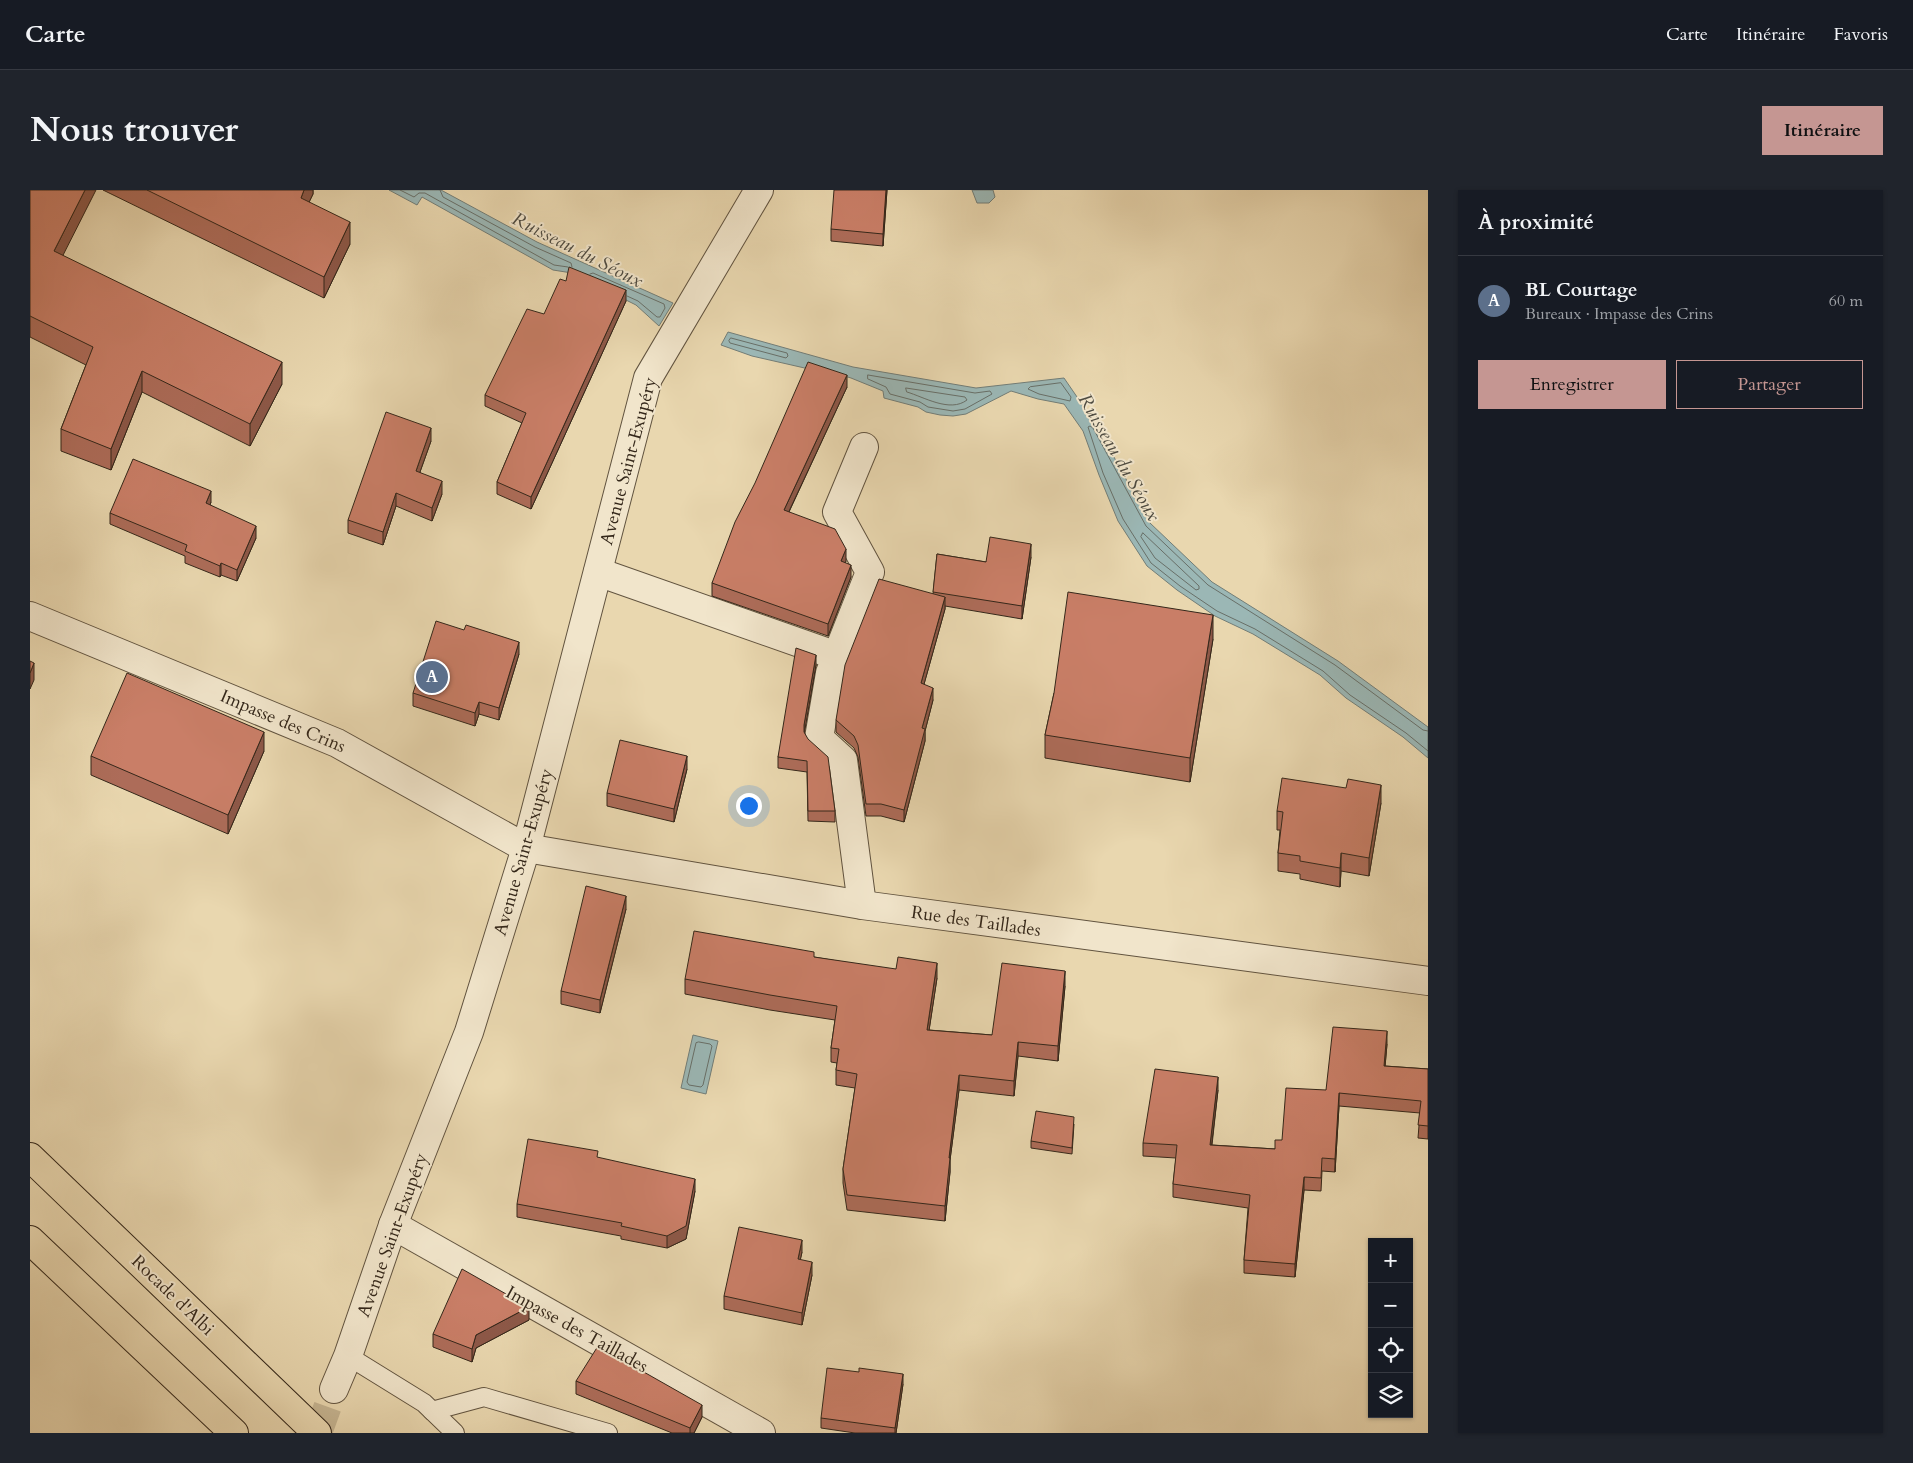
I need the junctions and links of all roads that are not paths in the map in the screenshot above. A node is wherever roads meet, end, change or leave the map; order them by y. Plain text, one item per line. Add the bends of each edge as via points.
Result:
1 (759, 190) edge
2 (864, 447) dead end
3 (598, 572) junction
4 (30, 616) edge
5 (837, 656) junction
6 (526, 848) junction
7 (862, 905) junction
8 (1428, 981) edge
9 (30, 1158) edge
10 (393, 1225) junction
11 (30, 1240) edge
12 (348, 1356) junction
13 (334, 1389) tunnel mouth
14 (432, 1411) junction
15 (234, 1433) edge
16 (316, 1433) edge
17 (456, 1433) edge
18 (608, 1433) edge
19 (762, 1433) edge

1 - 3 street, Avenue Saint-Exupéry via 648,378
2 - 5 street via 837,512 870,572
3 - 5 street
3 - 6 street, Avenue Saint-Exupéry
4 - 6 street, Impasse des Crins via 337,742
5 - 7 street via 830,673 819,738 843,760
6 - 7 street, Rue des Taillades
6 - 10 street, Avenue Saint-Exupéry via 469,1032
7 - 8 street, Rue des Taillades
9 - 16 highway, Rocade d'Albi
10 - 12 street, Avenue Saint-Exupéry
10 - 19 street, Impasse des Taillades
11 - 15 highway
12 - 13 street, Avenue Saint-Exupéry
12 - 14 lane
14 - 17 lane
14 - 18 lane via 484,1397

